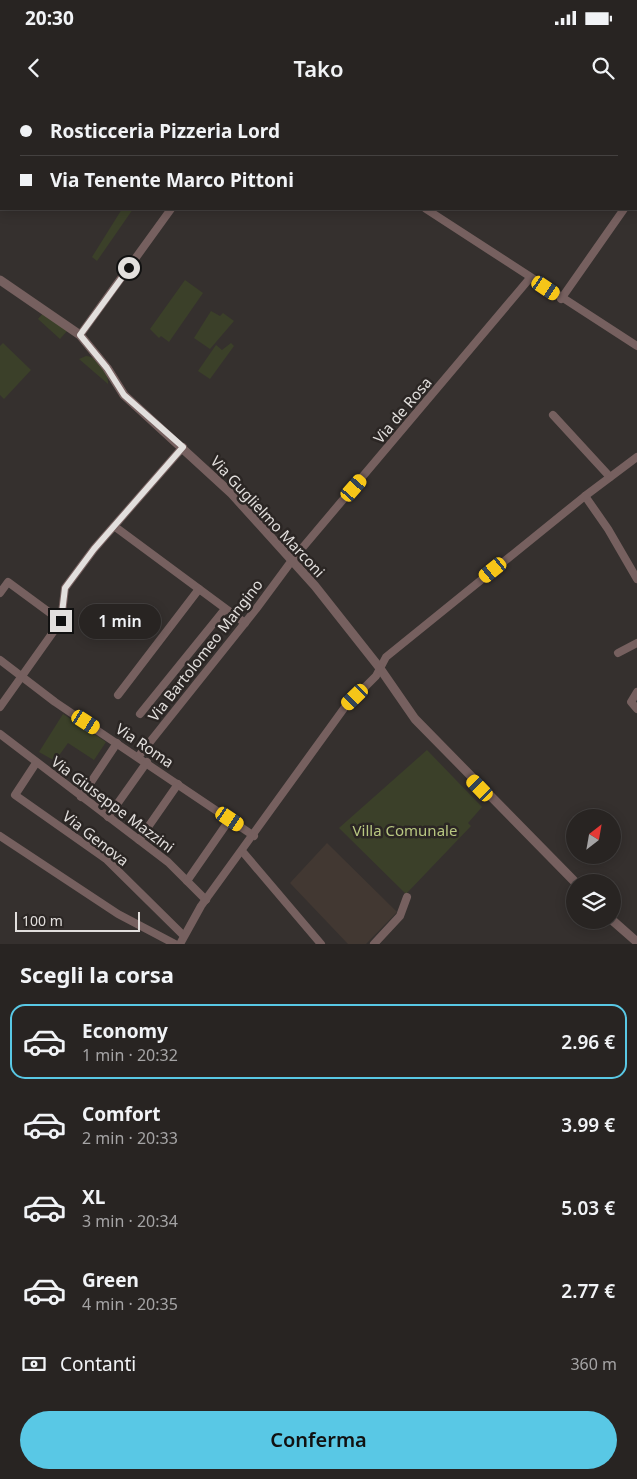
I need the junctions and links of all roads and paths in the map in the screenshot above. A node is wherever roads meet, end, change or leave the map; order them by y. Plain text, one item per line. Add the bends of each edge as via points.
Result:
1 (171, 210) edge
2 (428, 210) edge
3 (623, 210) edge
4 (530, 278) junction
5 (0, 280) edge
6 (561, 299) junction
7 (80, 335) junction
8 (637, 346) edge
9 (553, 415) dead end
10 (183, 447) junction
11 (637, 457) edge
12 (610, 477) junction
13 (585, 496) junction
14 (114, 526) junction
15 (292, 559) junction
16 (637, 579) edge
17 (199, 589) junction
18 (0, 593) edge
19 (225, 608) junction
20 (61, 621) junction
21 (245, 623) junction
22 (637, 643) edge
23 (618, 652) dead end
24 (0, 660) edge
25 (379, 667) junction
26 (22, 675) junction
27 (637, 692) edge
28 (118, 695) dead end
29 (0, 707) edge
30 (637, 709) edge
31 (140, 714) dead end
32 (0, 734) edge
33 (117, 742) junction
34 (138, 757) junction
35 (147, 762) junction
36 (36, 763) junction
37 (178, 784) junction
38 (81, 797) junction
39 (108, 817) junction
40 (230, 819) junction
41 (0, 836) edge
42 (254, 836) junction
43 (139, 840) junction
44 (242, 851) junction
45 (567, 874) edge
46 (188, 881) junction
47 (407, 897) dead end
48 (206, 900) junction
49 (621, 928) edge
50 (183, 935) junction
51 (637, 942) edge
52 (175, 944) edge
53 (180, 944) edge
54 (321, 944) edge
55 (374, 944) edge

1 - 7 street
2 - 4 street
3 - 6 street
4 - 6 street
4 - 15 street, Via de Rosa
5 - 7 street, Via Guglielmo Marconi
6 - 8 street
7 - 10 street, Via Guglielmo Marconi via 124,395
9 - 12 street
10 - 14 street
10 - 15 street, Via Guglielmo Marconi
11 - 12 street
12 - 13 street
13 - 16 street
13 - 25 street via 386,657
14 - 17 street
14 - 20 street via 65,588
15 - 21 street, Via Bartolomeo Mangino
15 - 25 street, Via Guglielmo Marconi
17 - 19 street
17 - 28 street
18 - 20 street via 8,582
19 - 21 street
19 - 31 street
20 - 26 street
21 - 34 street, Via Bartolomeo Mangino
22 - 23 street
24 - 26 street, Via Roma
25 - 42 street via 371,682 345,707
25 - 45 street, Via Guglielmo Marconi via 416,719 454,761
26 - 29 street
26 - 33 street, Via Roma via 55,702
27 - 30 street via 631,702
32 - 36 street, Via Giuseppe Mazzini
33 - 34 street, Via Roma
33 - 38 street
34 - 35 street, Via Roma
35 - 37 street, Via Roma
35 - 39 street
36 - 38 street, Via Giuseppe Mazzini
36 - 50 street, Via Genova via 15,795 106,859
37 - 40 street, Via Roma
37 - 43 street
38 - 39 street, Via Giuseppe Mazzini
39 - 43 street, Via Giuseppe Mazzini
40 - 42 street, Via Roma
40 - 46 street
41 - 52 street via 118,914
42 - 44 street
43 - 46 street, Via Giuseppe Mazzini
44 - 48 street
44 - 54 street
46 - 48 street, Via Giuseppe Mazzini
47 - 55 street via 400,916
48 - 50 street
49 - 51 street
50 - 53 street

